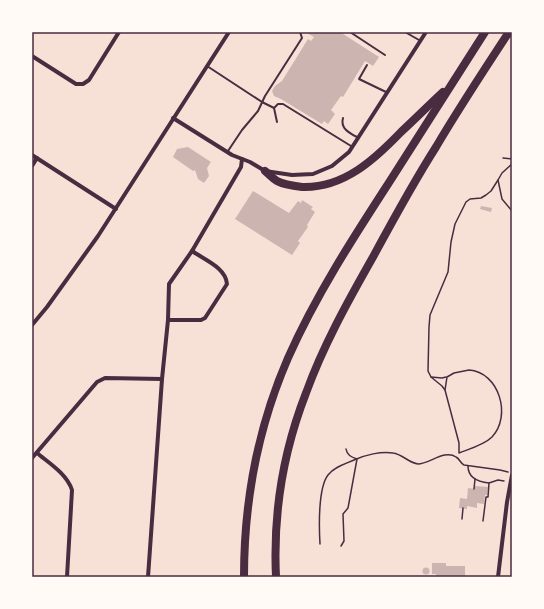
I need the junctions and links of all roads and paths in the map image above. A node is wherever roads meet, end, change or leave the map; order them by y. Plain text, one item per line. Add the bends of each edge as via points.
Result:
1 (119, 32) edge
2 (228, 32) edge
3 (300, 32) edge
4 (350, 32) edge
5 (405, 32) edge
6 (426, 32) edge
7 (485, 32) edge
8 (509, 32) edge
9 (420, 41) junction
10 (385, 55) dead end
11 (32, 56) edge
12 (207, 65) junction
13 (367, 65) dead end
14 (452, 83) junction
15 (387, 93) junction
16 (262, 102) junction
17 (274, 108) junction
18 (172, 118) junction
19 (342, 118) dead end
20 (277, 122) dead end
21 (512, 133) edge
22 (358, 138) junction
23 (512, 140) edge
24 (352, 147) junction
25 (227, 152) junction
26 (32, 156) edge
27 (37, 158) junction
28 (503, 158) dead end
29 (242, 159) junction
30 (512, 159) edge
31 (512, 164) edge
32 (32, 166) edge
33 (265, 171) junction
34 (498, 180) junction
35 (116, 209) junction
36 (512, 211) edge
37 (192, 252) junction
38 (168, 320) junction
39 (32, 325) edge
40 (431, 377) junction
41 (447, 377) junction
42 (162, 379) junction
43 (445, 390) junction
44 (346, 449) dead end
45 (37, 453) junction
46 (459, 453) junction
47 (32, 458) edge
48 (356, 459) junction
49 (459, 460) junction
50 (468, 466) junction
51 (512, 474) edge
52 (475, 479) junction
53 (504, 481) dead end
54 (489, 483) junction
55 (474, 489) dead end
56 (463, 508) dead end
57 (462, 519) dead end
58 (483, 521) dead end
59 (320, 544) dead end
60 (341, 546) dead end
61 (67, 577) edge
62 (148, 577) edge
63 (244, 577) edge
64 (276, 577) edge
65 (498, 577) edge

1 - 11 street via 89,80 83,84 76,84
2 - 12 street
3 - 16 lane via 302,38
4 - 10 lane
5 - 9 lane
6 - 9 street
7 - 14 highway
8 - 64 highway via 396,215 317,365 299,412 285,466 276,527
9 - 15 street
12 - 16 lane
12 - 18 street
13 - 15 lane via 359,79
14 - 33 highway via 383,151 344,178 322,185 295,186 276,181
14 - 63 highway via 346,251 309,314 286,362 269,410 255,465 246,522
15 - 22 street
16 - 17 lane
16 - 25 lane via 254,117
17 - 20 lane
17 - 24 lane via 278,104 283,104
18 - 25 street
18 - 35 street
19 - 22 lane via 346,131
21 - 23 path
22 - 24 street
24 - 33 street via 337,163 316,173 297,175
25 - 29 street
26 - 27 street
27 - 32 street
27 - 35 street
28 - 30 path
29 - 33 street
29 - 37 street via 241,167
31 - 34 path
34 - 36 path via 502,199
34 - 40 path via 486,195 466,202 456,224 448,272 430,315 428,327 428,371
35 - 39 street
37 - 38 street via 169,284
37 - 38 street via 223,271 227,284 205,318
38 - 42 street
40 - 41 path
40 - 43 path
41 - 43 path
41 - 46 path via 469,370 480,372 493,384 501,401 501,417 492,436 487,441
42 - 45 street via 105,378 97,382
42 - 62 street
43 - 46 path via 459,443
44 - 48 path via 349,456
45 - 47 street
45 - 61 street via 66,477 72,490
46 - 49 path
48 - 49 path via 368,455 393,453 419,464 447,455
48 - 59 path via 336,467 324,481
48 - 60 path via 348,508 343,514 344,541
49 - 50 path via 461,464
50 - 51 path
50 - 52 path via 469,473
51 - 65 street
52 - 54 path
52 - 55 path
53 - 54 path
54 - 58 path
56 - 57 path

